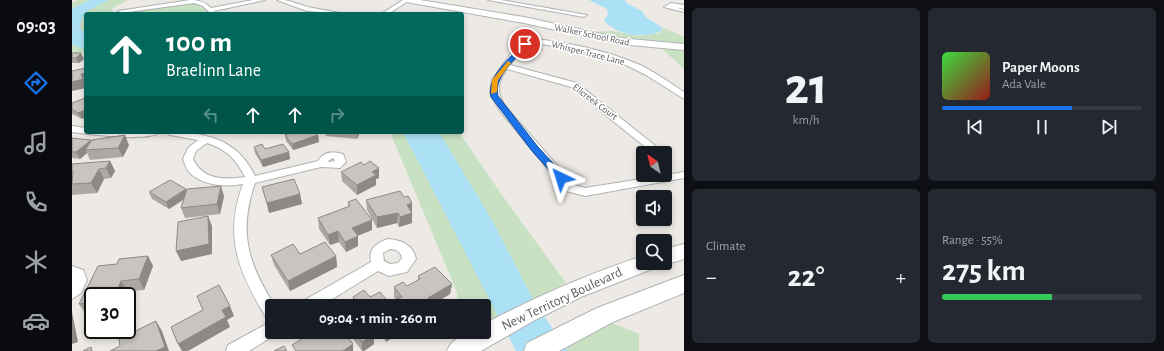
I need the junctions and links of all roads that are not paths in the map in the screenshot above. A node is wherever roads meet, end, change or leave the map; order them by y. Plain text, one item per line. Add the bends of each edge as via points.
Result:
1 (236, 0) edge
2 (262, 0) edge
3 (280, 0) edge
4 (407, 0) edge
5 (491, 0) edge
6 (518, 2) edge
7 (205, 5) junction
8 (307, 8) junction
9 (121, 11) dead end
10 (212, 12) edge
11 (299, 12) edge
12 (330, 12) edge
13 (387, 12) edge
14 (584, 15) dead end
15 (684, 47) edge
16 (505, 66) junction
17 (684, 96) edge
18 (72, 129) edge
19 (84, 131) edge
20 (178, 134) edge
21 (204, 140) junction
22 (650, 146) edge
23 (323, 163) dead end
24 (684, 176) edge
25 (251, 179) junction
26 (684, 251) edge
27 (672, 254) edge
28 (378, 264) dead end
29 (636, 266) edge
30 (72, 272) edge
31 (684, 284) edge
32 (72, 293) edge
33 (320, 299) edge
34 (265, 301) edge
35 (265, 332) edge
36 (234, 351) edge
37 (459, 351) edge
38 (536, 351) edge

1 - 7 street
2 - 10 street
3 - 8 street
4 - 13 street
4 - 15 street, Walker School Road via 524,20 619,41
5 - 6 street
6 - 14 street
7 - 9 street via 195,2
7 - 10 street
8 - 11 street
8 - 12 street
16 - 17 street, Whisper Trace Lane via 525,44 532,41 544,42 624,61
16 - 22 street, Ellcreek Court via 574,85
16 - 24 street via 495,80 494,97 570,188 585,192
18 - 19 street
20 - 21 street
21 - 25 street via 227,146 241,160
21 - 25 street via 192,150 188,159 193,170 206,178 223,181
23 - 25 street via 281,175
25 - 34 street via 240,214 240,245
26 - 27 street
28 - 33 street
29 - 37 street, New Territory Boulevard via 552,302
30 - 32 street via 78,274 80,284
31 - 38 street via 605,315
35 - 36 street

